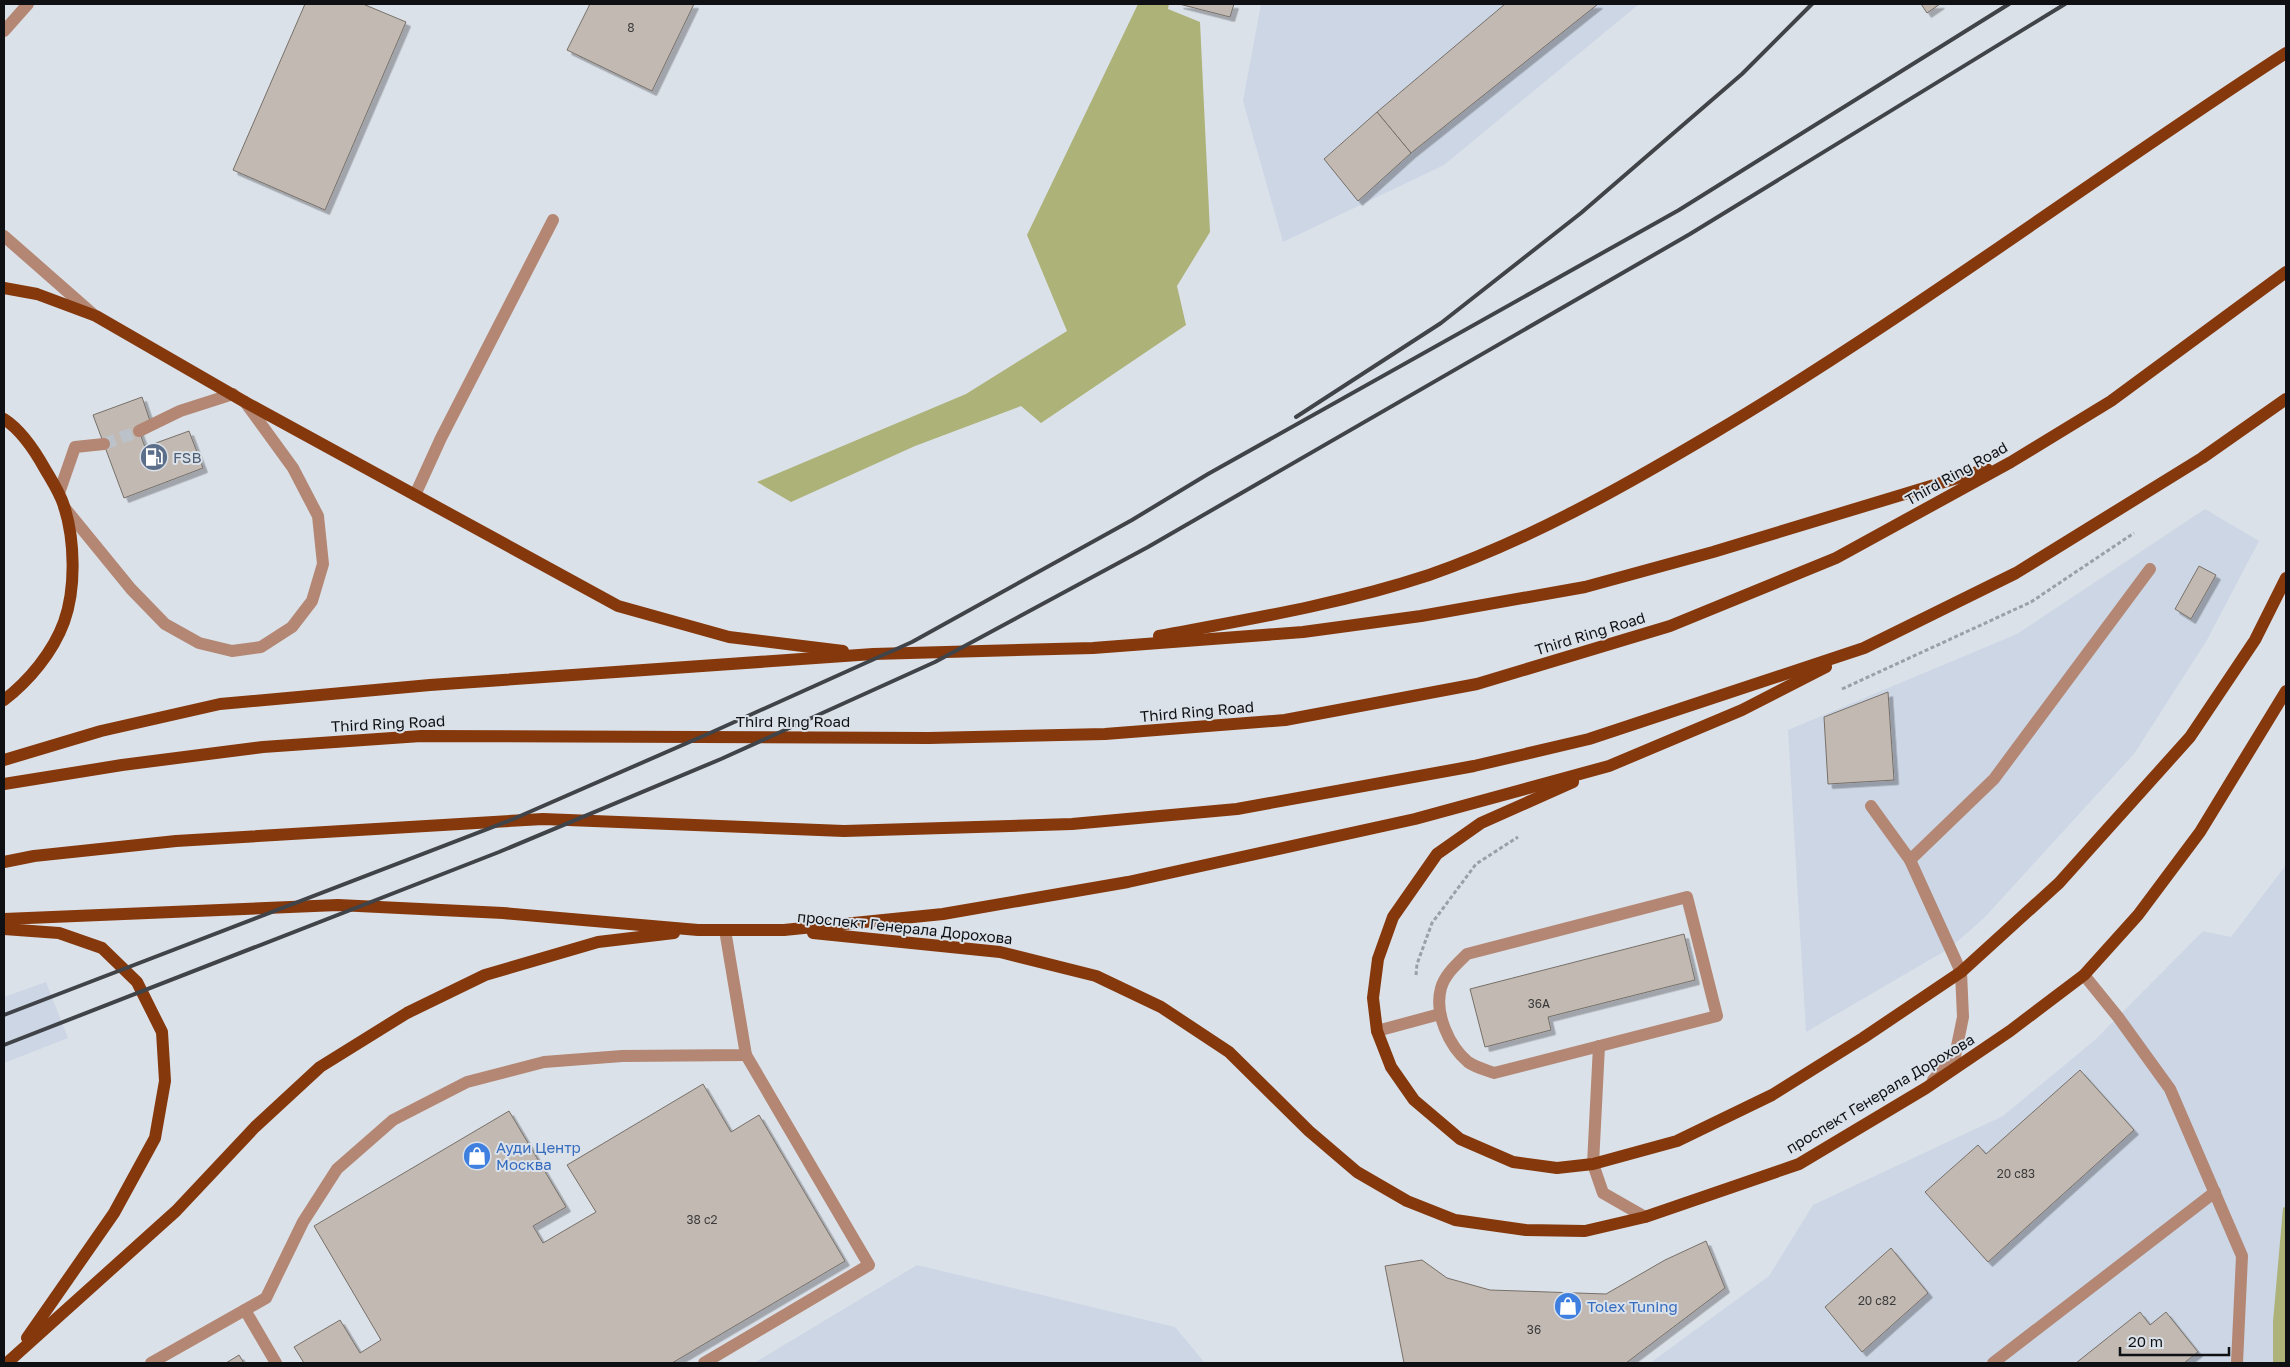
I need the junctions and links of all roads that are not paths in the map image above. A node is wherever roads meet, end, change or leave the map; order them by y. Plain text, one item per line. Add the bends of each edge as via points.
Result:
1 (28, 4) edge
2 (4, 31) edge
3 (2286, 53) edge
4 (553, 220) dead end
5 (4, 236) edge
6 (2286, 272) edge
7 (4, 288) edge
8 (96, 316) junction
9 (233, 394) junction
10 (2286, 399) edge
11 (245, 402) junction
12 (4, 420) edge
13 (139, 431) tunnel mouth
14 (104, 444) tunnel mouth
15 (2011, 462) junction
16 (59, 494) junction
17 (415, 495) junction
18 (64, 507) junction
19 (2150, 569) dead end
20 (2286, 578) edge
21 (1093, 648) junction
22 (1864, 648) junction
23 (873, 654) junction
24 (2286, 691) edge
25 (4, 700) edge
26 (4, 760) edge
27 (1609, 766) junction
28 (4, 784) edge
29 (1871, 806) dead end
30 (1910, 860) junction
31 (4, 862) edge
32 (4, 919) edge
33 (4, 928) edge
34 (698, 930) junction
35 (725, 930) junction
36 (784, 930) junction
37 (1961, 972) junction
38 (2084, 975) junction
39 (1440, 1014) junction
40 (1377, 1031) junction
41 (1599, 1046) junction
42 (746, 1055) junction
43 (1926, 1088) junction
44 (1593, 1164) junction
45 (2214, 1192) junction
46 (1644, 1217) junction
47 (245, 1310) junction
48 (11, 1359) edge
49 (151, 1363) edge
50 (276, 1363) edge
51 (704, 1363) edge
52 (1993, 1363) edge
53 (2237, 1363) edge

1 - 2 street
3 - 21 main road via 1791,387 1631,482 1532,533 1429,574 1313,607
4 - 17 street
5 - 8 street
6 - 15 main road, Third Ring Road via 2111,401
7 - 8 main road via 37,294
8 - 9 main road
9 - 11 main road
9 - 13 street via 180,411
10 - 22 main road via 2202,458 2016,573
11 - 17 main road
11 - 18 street via 294,468 318,516 323,564 312,601 292,627 261,647 232,651 199,644 165,624 131,589
12 - 16 main road via 37,454
14 - 16 street via 75,447
15 - 21 main road via 1713,552 1584,587 1421,616 1303,632
15 - 28 main road, Third Ring Road via 1836,558 1670,626 1477,684 1285,720 1105,734 928,738 420,736 263,747
16 - 18 main road
17 - 23 main road via 618,606 729,637
18 - 25 main road via 72,541 71,584 64,622 42,663
19 - 30 street via 1994,779
20 - 37 main road via 2255,640 2190,737 2060,883
21 - 23 main road
22 - 27 main road via 1742,710
22 - 31 main road via 1589,739 1474,766 1237,809 1072,824 844,831 543,819 176,840
23 - 26 main road via 430,685 220,704 100,731
24 - 38 main road, проспект Генерала Дорохова via 2200,832 2138,916
27 - 36 main road via 1415,819 1128,882 943,914
27 - 40 main road via 1481,823 1437,854 1393,917 1378,960 1373,998
29 - 30 street
30 - 37 street
32 - 34 main road via 338,905 503,912
33 - 48 main road via 59,933 102,948 137,982 162,1032 165,1081 156,1138 114,1213
34 - 35 main road
34 - 48 main road via 598,942 485,975 407,1013 320,1067 255,1127 176,1211
35 - 36 main road
35 - 42 street
36 - 46 main road, проспект Генерала Дорохова via 1000,952 1096,976 1161,1007 1229,1052 1309,1131 1357,1172 1407,1201 1455,1220 1526,1230 1585,1231
37 - 43 street via 1963,1017 1955,1056
37 - 44 main road via 1772,1095 1677,1141
38 - 43 main road, проспект Генерала Дорохова via 2010,1031
38 - 45 street via 2170,1089
39 - 40 street
39 - 41 street via 1453,1044 1469,1063 1494,1073
39 - 41 street via 1441,989 1450,971 1466,954 1687,897 1717,1016
40 - 44 main road via 1391,1067 1414,1100 1460,1139 1513,1162 1557,1168
41 - 44 street
42 - 47 street via 622,1056 544,1062 467,1082 393,1120 337,1169 303,1222 266,1298
42 - 51 street via 869,1265
43 - 46 main road, проспект Генерала Дорохова via 1799,1164
44 - 46 street via 1603,1192
45 - 52 street
45 - 53 street via 2242,1256
47 - 49 street
47 - 50 street

